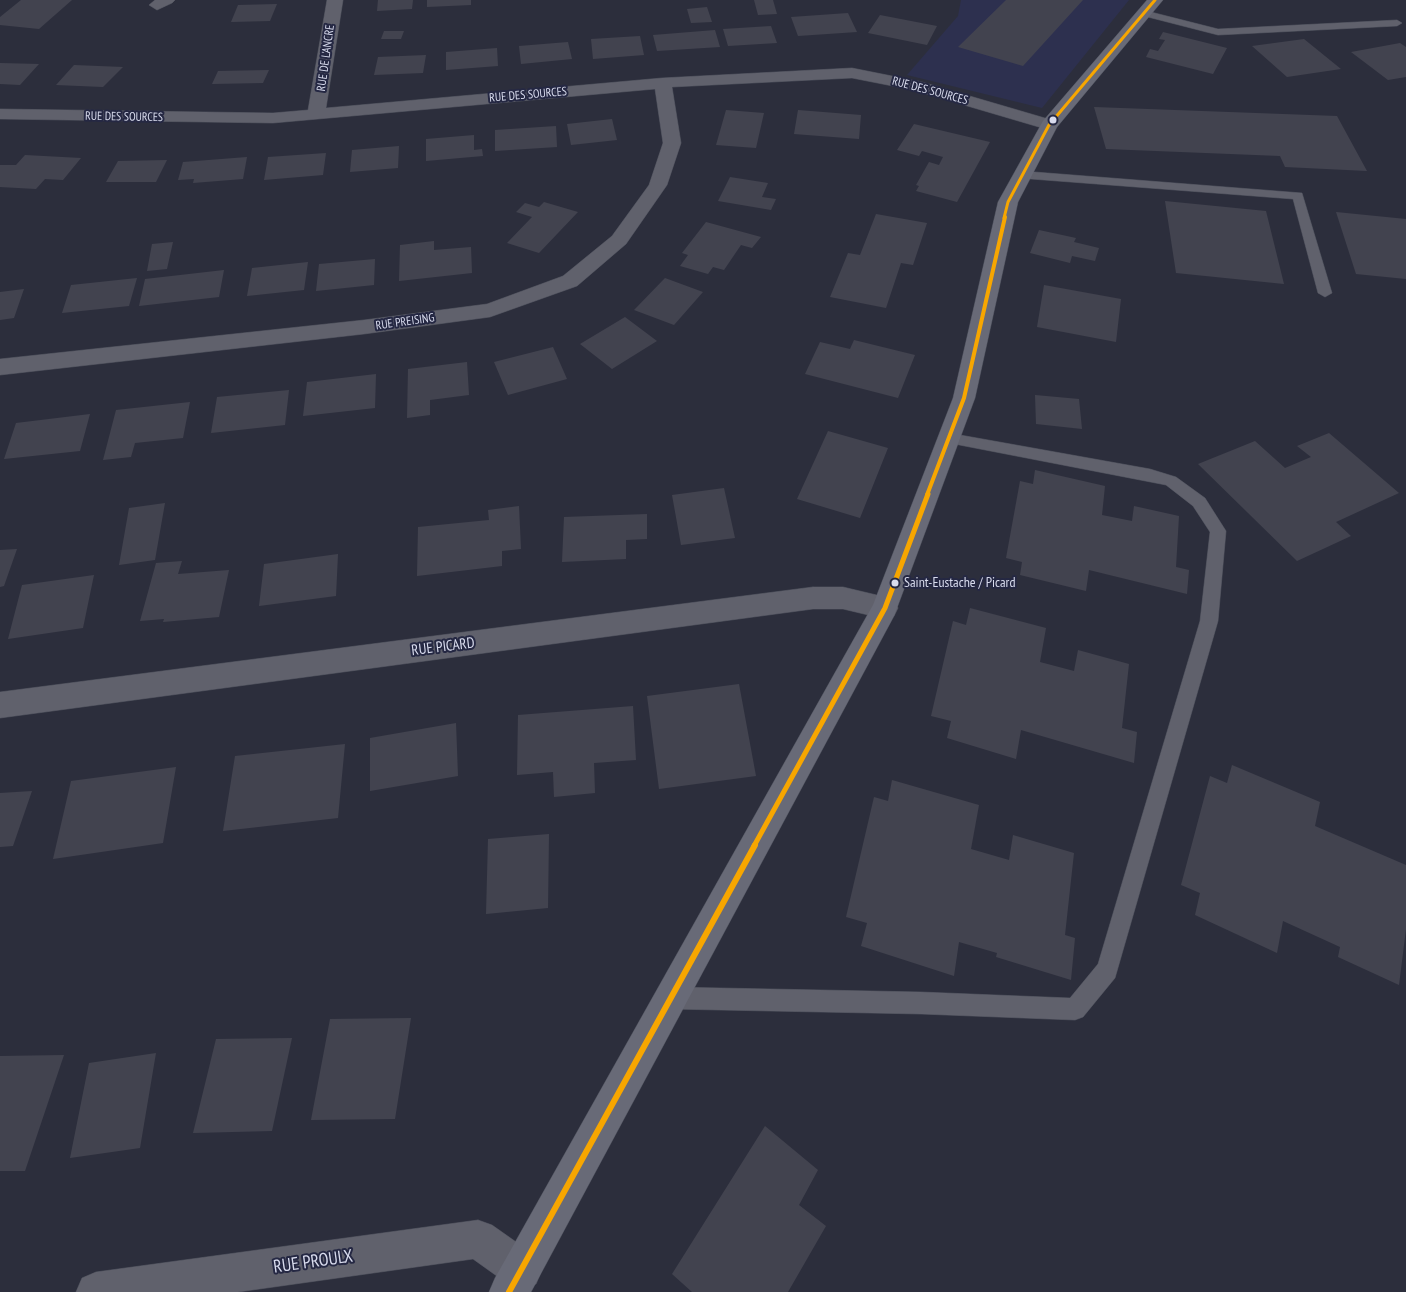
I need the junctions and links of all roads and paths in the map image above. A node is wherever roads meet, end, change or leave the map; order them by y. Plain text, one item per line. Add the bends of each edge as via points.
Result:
1 (335, 0) edge
2 (1149, 7) edge
3 (1397, 23) dead end
4 (662, 83) junction
5 (0, 114) edge
6 (316, 115) junction
7 (1049, 125) junction
8 (1022, 175) junction
9 (1325, 293) dead end
10 (0, 367) edge
11 (949, 438) junction
12 (885, 608) junction
13 (0, 705) edge
14 (670, 998) junction
15 (515, 1281) edge
16 (96, 1292) edge

1 - 6 street, RUE DE L'ANCRE
2 - 3 lane via 1218,32
2 - 7 street
4 - 6 street, RUE DES SOURCES
4 - 7 street, RUE DES SOURCES via 852,73 916,86
4 - 10 street, RUE PREISING via 672,144 658,185 619,240 570,281 490,310
5 - 6 street, RUE DES SOURCES via 263,118
7 - 8 street
8 - 9 lane via 1298,196
8 - 11 street via 1008,202 964,398
11 - 12 street
11 - 14 lane via 1171,481 1199,502 1218,531 1210,621 1107,970 1075,1009
12 - 13 street, RUE PICARD via 843,598 813,598
12 - 14 street
14 - 15 street
15 - 16 street, RUE PROULX via 478,1240

